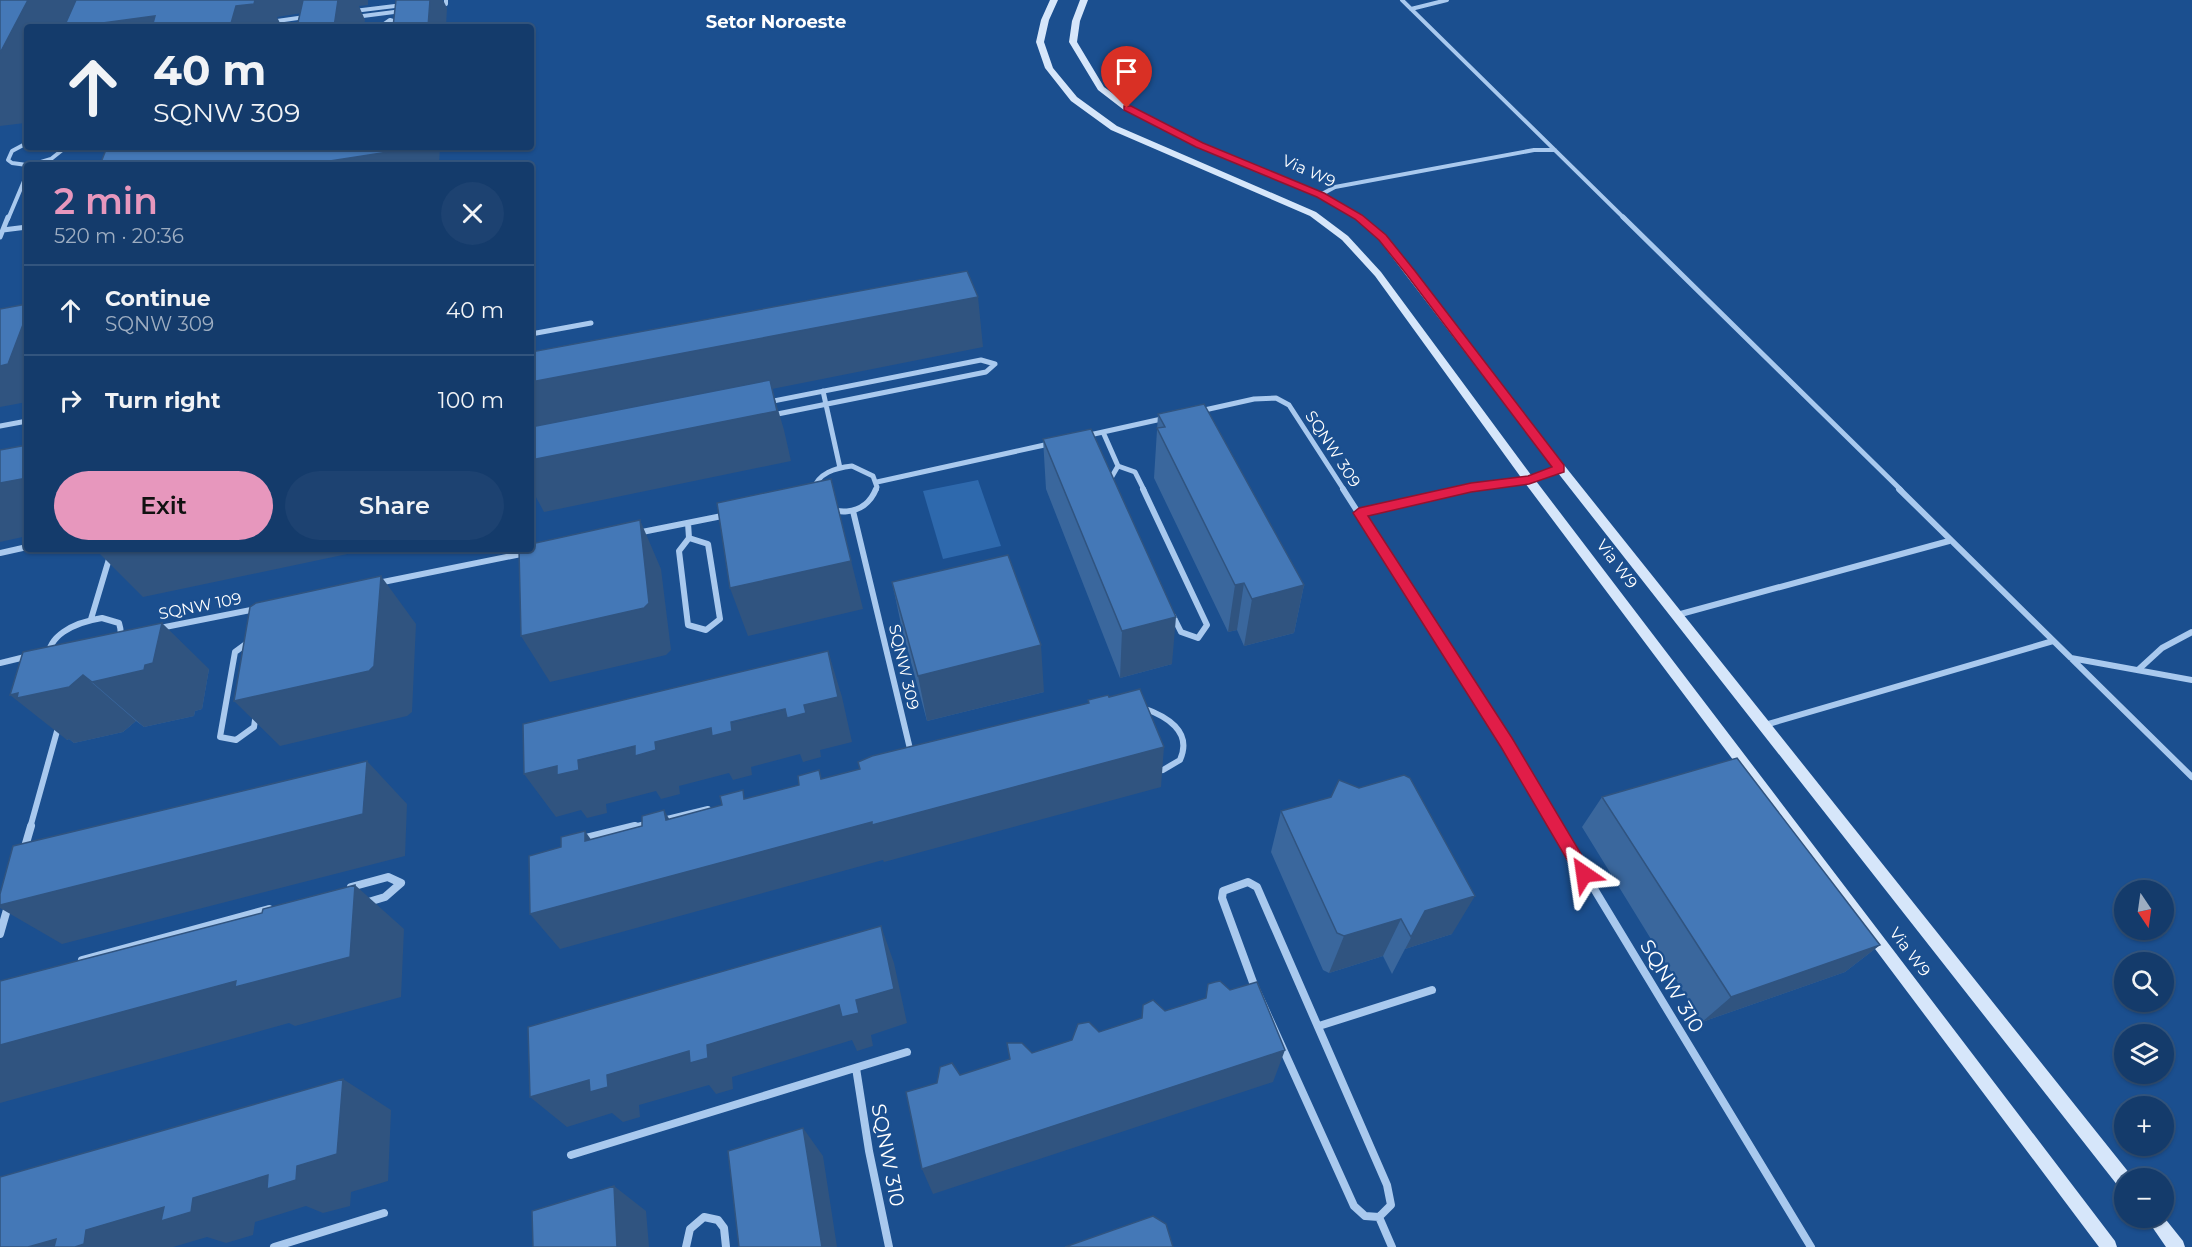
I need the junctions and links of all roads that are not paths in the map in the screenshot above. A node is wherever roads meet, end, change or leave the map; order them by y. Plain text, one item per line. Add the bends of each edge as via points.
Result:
1 (446, 0) edge
2 (1054, 0) edge
3 (1084, 0) edge
4 (1402, 0) edge
5 (1447, 0) edge
6 (405, 4) edge
7 (438, 7) dead end
8 (1411, 9) junction
9 (349, 11) dead end
10 (404, 11) edge
11 (316, 16) edge
12 (348, 18) dead end
13 (263, 23) dead end
14 (314, 23) edge
15 (306, 24) edge
16 (384, 24) edge
17 (402, 24) edge
18 (24, 144) edge
19 (62, 150) edge
20 (1556, 150) junction
21 (9, 156) junction
22 (0, 157) edge
23 (40, 162) edge
24 (24, 164) edge
25 (24, 181) edge
26 (1320, 195) junction
27 (24, 227) edge
28 (3, 230) junction
29 (0, 237) edge
30 (591, 323) dead end
31 (534, 333) edge
32 (824, 391) junction
33 (827, 404) junction
34 (1193, 412) edge
35 (1171, 417) edge
36 (24, 422) edge
37 (0, 426) edge
38 (1103, 432) junction
39 (1080, 437) edge
40 (1057, 442) edge
41 (1118, 466) junction
42 (840, 468) junction
43 (1560, 468) junction
44 (1529, 480) junction
45 (877, 482) junction
46 (1115, 488) edge
47 (813, 497) junction
48 (801, 500) edge
49 (853, 511) junction
50 (1359, 513) junction
51 (733, 514) edge
52 (688, 523) junction
53 (630, 534) edge
54 (689, 538) junction
55 (1949, 541) junction
56 (24, 548) edge
57 (538, 551) edge
58 (111, 552) edge
59 (533, 552) edge
60 (534, 552) edge
61 (0, 553) edge
62 (368, 585) edge
63 (267, 606) edge
64 (256, 609) junction
65 (1172, 613) edge
66 (1677, 615) junction
67 (91, 619) junction
68 (255, 619) edge
69 (156, 628) edge
70 (253, 629) edge
71 (2192, 632) edge
72 (134, 633) edge
73 (123, 635) junction
74 (2053, 642) junction
75 (47, 652) junction
76 (2071, 658) junction
77 (0, 663) edge
78 (2138, 670) junction
79 (74, 671) junction
80 (2192, 680) edge
81 (71, 682) edge
82 (257, 704) edge
83 (1133, 705) edge
84 (61, 716) edge
85 (1765, 725) junction
86 (1506, 742) joint
87 (912, 760) edge
88 (1163, 770) dead end
89 (2192, 777) edge
90 (714, 807) edge
91 (586, 838) edge
92 (21, 858) edge
93 (342, 890) edge
94 (9, 902) edge
95 (351, 906) edge
96 (274, 908) edge
97 (0, 934) edge
98 (68, 964) edge
99 (1432, 990) dead end
100 (1319, 1026) junction
101 (907, 1052) dead end
102 (856, 1068) junction
103 (571, 1155) dead end
104 (2115, 1168) edge
105 (384, 1213) dead end
106 (1380, 1217) junction
107 (2162, 1228) edge
108 (274, 1247) edge
109 (686, 1247) edge
110 (726, 1247) edge
111 (889, 1247) edge
112 (1392, 1247) edge
113 (1811, 1247) edge
114 (2109, 1247) edge
115 (2177, 1247) edge

1 - 7 street via 446,4
2 - 44 street, Via W9 via 1040,42 1049,68 1074,99 1114,128 1313,214 1345,238 1378,274
3 - 26 street, Via W9 via 1073,42 1101,88 1127,108 1199,145
4 - 8 street
5 - 8 street
6 - 9 street
8 - 20 street
10 - 12 street
11 - 13 street
14 - 15 street
16 - 17 street via 390,20
18 - 21 street
19 - 23 street
20 - 26 street via 1534,150 1335,187
20 - 55 street
21 - 22 street
21 - 24 street via 12,163
25 - 28 street
26 - 43 street, Via W9 via 1359,217 1382,238
27 - 28 street
28 - 29 street
30 - 31 street
32 - 33 street
32 - 33 street via 981,360 995,364 986,372
32 - 33 street via 560,443 553,452 564,457
33 - 42 street
34 - 50 street, SQNW 309 via 1254,399 1276,398 1289,405
35 - 38 street
36 - 37 street
38 - 39 street
38 - 41 street
40 - 45 street
41 - 46 street via 1111,478
41 - 65 street via 1135,472 1207,625 1198,638 1181,632
42 - 45 street via 860,468
42 - 47 street via 819,478
43 - 44 street
43 - 66 street, Via W9
44 - 50 street via 1471,487
44 - 114 street, Via W9
45 - 49 street via 873,499
47 - 48 street
47 - 49 street via 823,509
49 - 87 street, SQNW 309
50 - 86 street, SQNW 309
51 - 52 street
52 - 53 street
52 - 54 street
54 - 54 street via 679,551 688,625 706,630 720,619 708,544
55 - 66 street
55 - 74 street
56 - 61 street
57 - 60 street
58 - 67 street
59 - 62 street
63 - 64 street, SQNW 109
64 - 68 street
64 - 69 street, SQNW 109
66 - 85 street, Via W9
67 - 73 street via 118,623
67 - 75 street via 59,636
70 - 82 street via 255,641 235,652 220,737 236,740 254,727
71 - 78 street via 2162,648
72 - 73 street
73 - 79 street via 106,658
74 - 76 street
74 - 85 street
75 - 77 street
75 - 79 street via 49,666
76 - 78 street
76 - 89 street
78 - 80 street
79 - 81 street
83 - 88 street via 1165,716 1179,731 1184,745 1182,755 1178,762
84 - 92 street
85 - 104 street, Via W9
86 - 113 street, SQNW 310
90 - 91 street
93 - 95 street via 387,877 401,883 385,897
94 - 97 street
96 - 98 street
99 - 100 street
100 - 106 street via 1387,1185 1391,1204
100 - 106 street via 1257,887 1248,882 1223,891 1222,898 1254,985 1354,1206 1365,1216
101 - 102 street
102 - 103 street
102 - 111 street, SQNW 310 via 868,1151
105 - 108 street
106 - 112 street
107 - 115 street
109 - 110 street via 693,1223 704,1217 718,1220 724,1228

